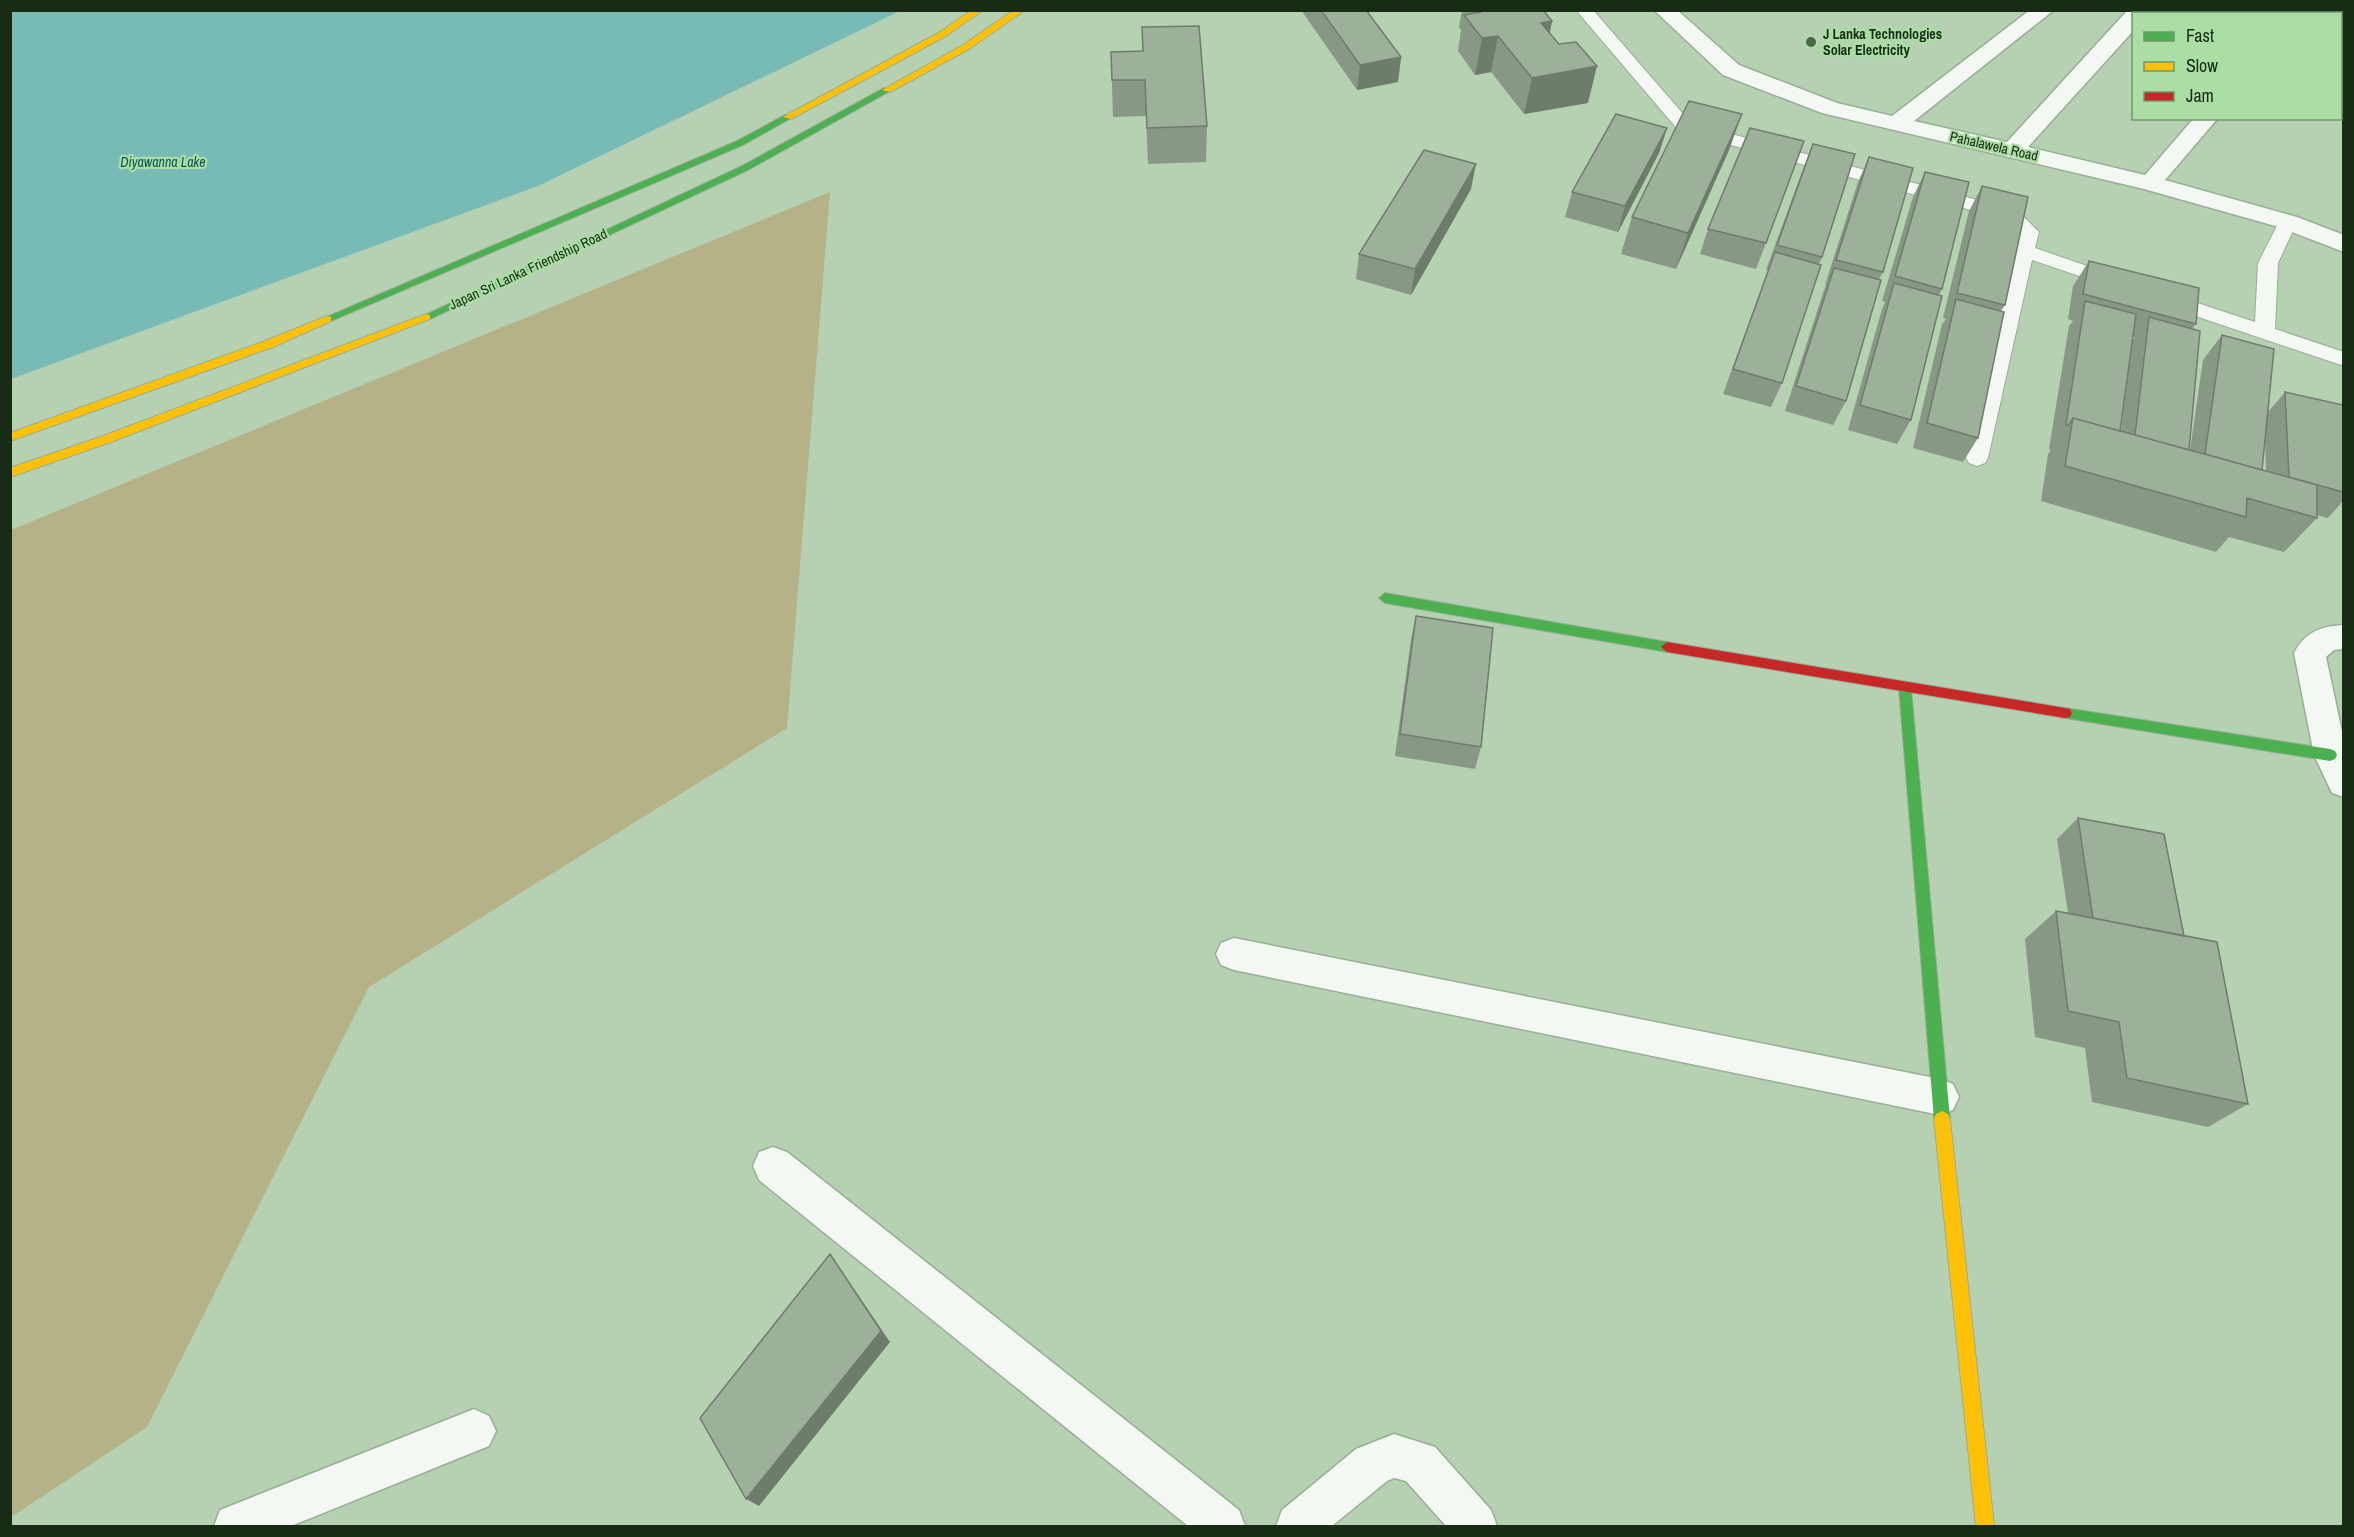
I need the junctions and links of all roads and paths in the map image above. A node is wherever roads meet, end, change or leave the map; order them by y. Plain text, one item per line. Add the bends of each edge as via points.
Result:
1 (979, 10) edge
2 (1021, 10) edge
3 (1584, 10) edge
4 (1664, 10) edge
5 (2044, 10) edge
6 (2132, 18) edge
7 (2205, 120) edge
8 (1896, 124) junction
9 (2012, 151) junction
10 (2150, 183) junction
11 (2288, 222) junction
12 (2343, 244) edge
13 (2025, 251) junction
14 (2265, 333) junction
15 (2343, 359) edge
16 (10, 437) edge
17 (1977, 458) edge
18 (10, 473) edge
19 (1385, 598) dead end
20 (2343, 637) edge
21 (1905, 688) junction
22 (2330, 755) junction
23 (2343, 783) edge
24 (1234, 954) dead end
25 (1940, 1096) junction
26 (773, 1166) dead end
27 (474, 1431) dead end
28 (236, 1527) edge
29 (1223, 1527) edge
30 (1298, 1527) edge
31 (1475, 1527) edge
32 (1985, 1527) edge

1 - 16 main road, Japan Sri Lanka Friendship Road via 943,34 740,142 269,344
2 - 18 main road, Japan Sri Lanka Friendship Road via 966,47 745,168 421,319
3 - 13 lane via 1685,127 2011,215 2029,232
4 - 8 street, Pahalawela Road via 1731,70 1830,108
5 - 8 street
6 - 9 street
7 - 10 street
8 - 9 street, Pahalawela Road
9 - 10 street, Pahalawela Road
10 - 11 street, Pahalawela Road
11 - 12 street, Pahalawela Road
11 - 14 lane via 2268,262
13 - 14 lane
13 - 17 lane
14 - 15 lane
19 - 21 main road
20 - 22 street via 2326,638 2310,653
21 - 22 main road
21 - 25 main road
22 - 23 street
24 - 25 street
25 - 32 main road
26 - 29 street
27 - 28 street
30 - 31 street via 1372,1465 1394,1456 1419,1463

